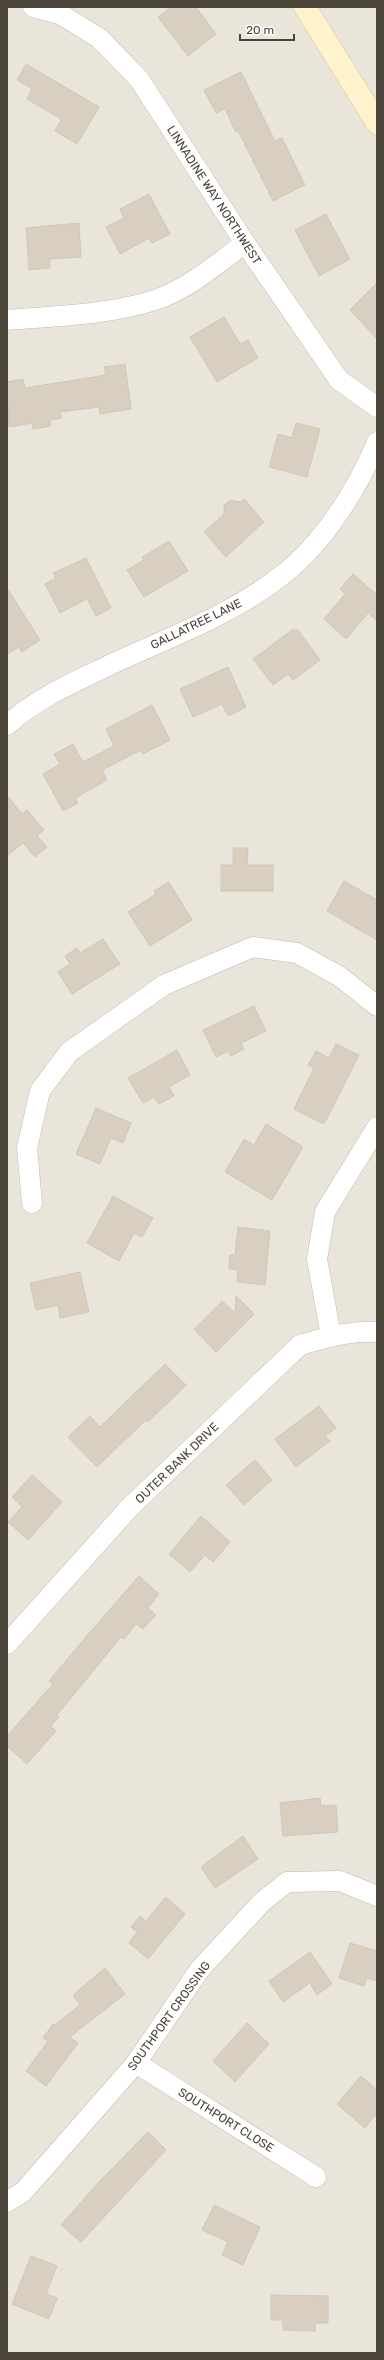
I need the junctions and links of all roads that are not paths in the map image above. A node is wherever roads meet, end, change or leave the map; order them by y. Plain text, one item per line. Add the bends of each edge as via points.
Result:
1 (33, 7) edge
2 (305, 7) edge
3 (377, 124) edge
4 (245, 243) junction
5 (7, 320) edge
6 (377, 407) edge
7 (377, 442) edge
8 (7, 725) edge
9 (377, 1006) edge
10 (377, 1127) edge
11 (32, 1203) dead end
12 (377, 1332) edge
13 (331, 1336) junction
14 (7, 1644) edge
15 (377, 1896) edge
16 (136, 2063) junction
17 (316, 2177) dead end
18 (7, 2202) edge

1 - 4 street, LINNADINE WAY NORTHWEST via 60,14 99,38 139,79
2 - 3 street
4 - 5 street via 205,274 156,300 106,311
4 - 6 street, LINNADINE WAY NORTHWEST via 339,380
7 - 8 street, GALLATREE LANE via 327,530 281,576 232,608 57,690 19,714
9 - 11 street via 339,976 297,953 253,947 164,985 69,1052 40,1091 27,1148
10 - 13 street via 325,1212 317,1259
12 - 13 street, OUTER BANK DRIVE via 362,1331
13 - 14 street, OUTER BANK DRIVE via 300,1345 130,1507
15 - 16 street, SOUTHPORT CROSSING via 340,1881 287,1882 262,1902 200,1969
16 - 17 street, SOUTHPORT CLOSE
16 - 18 street, SOUTHPORT CROSSING via 23,2192

